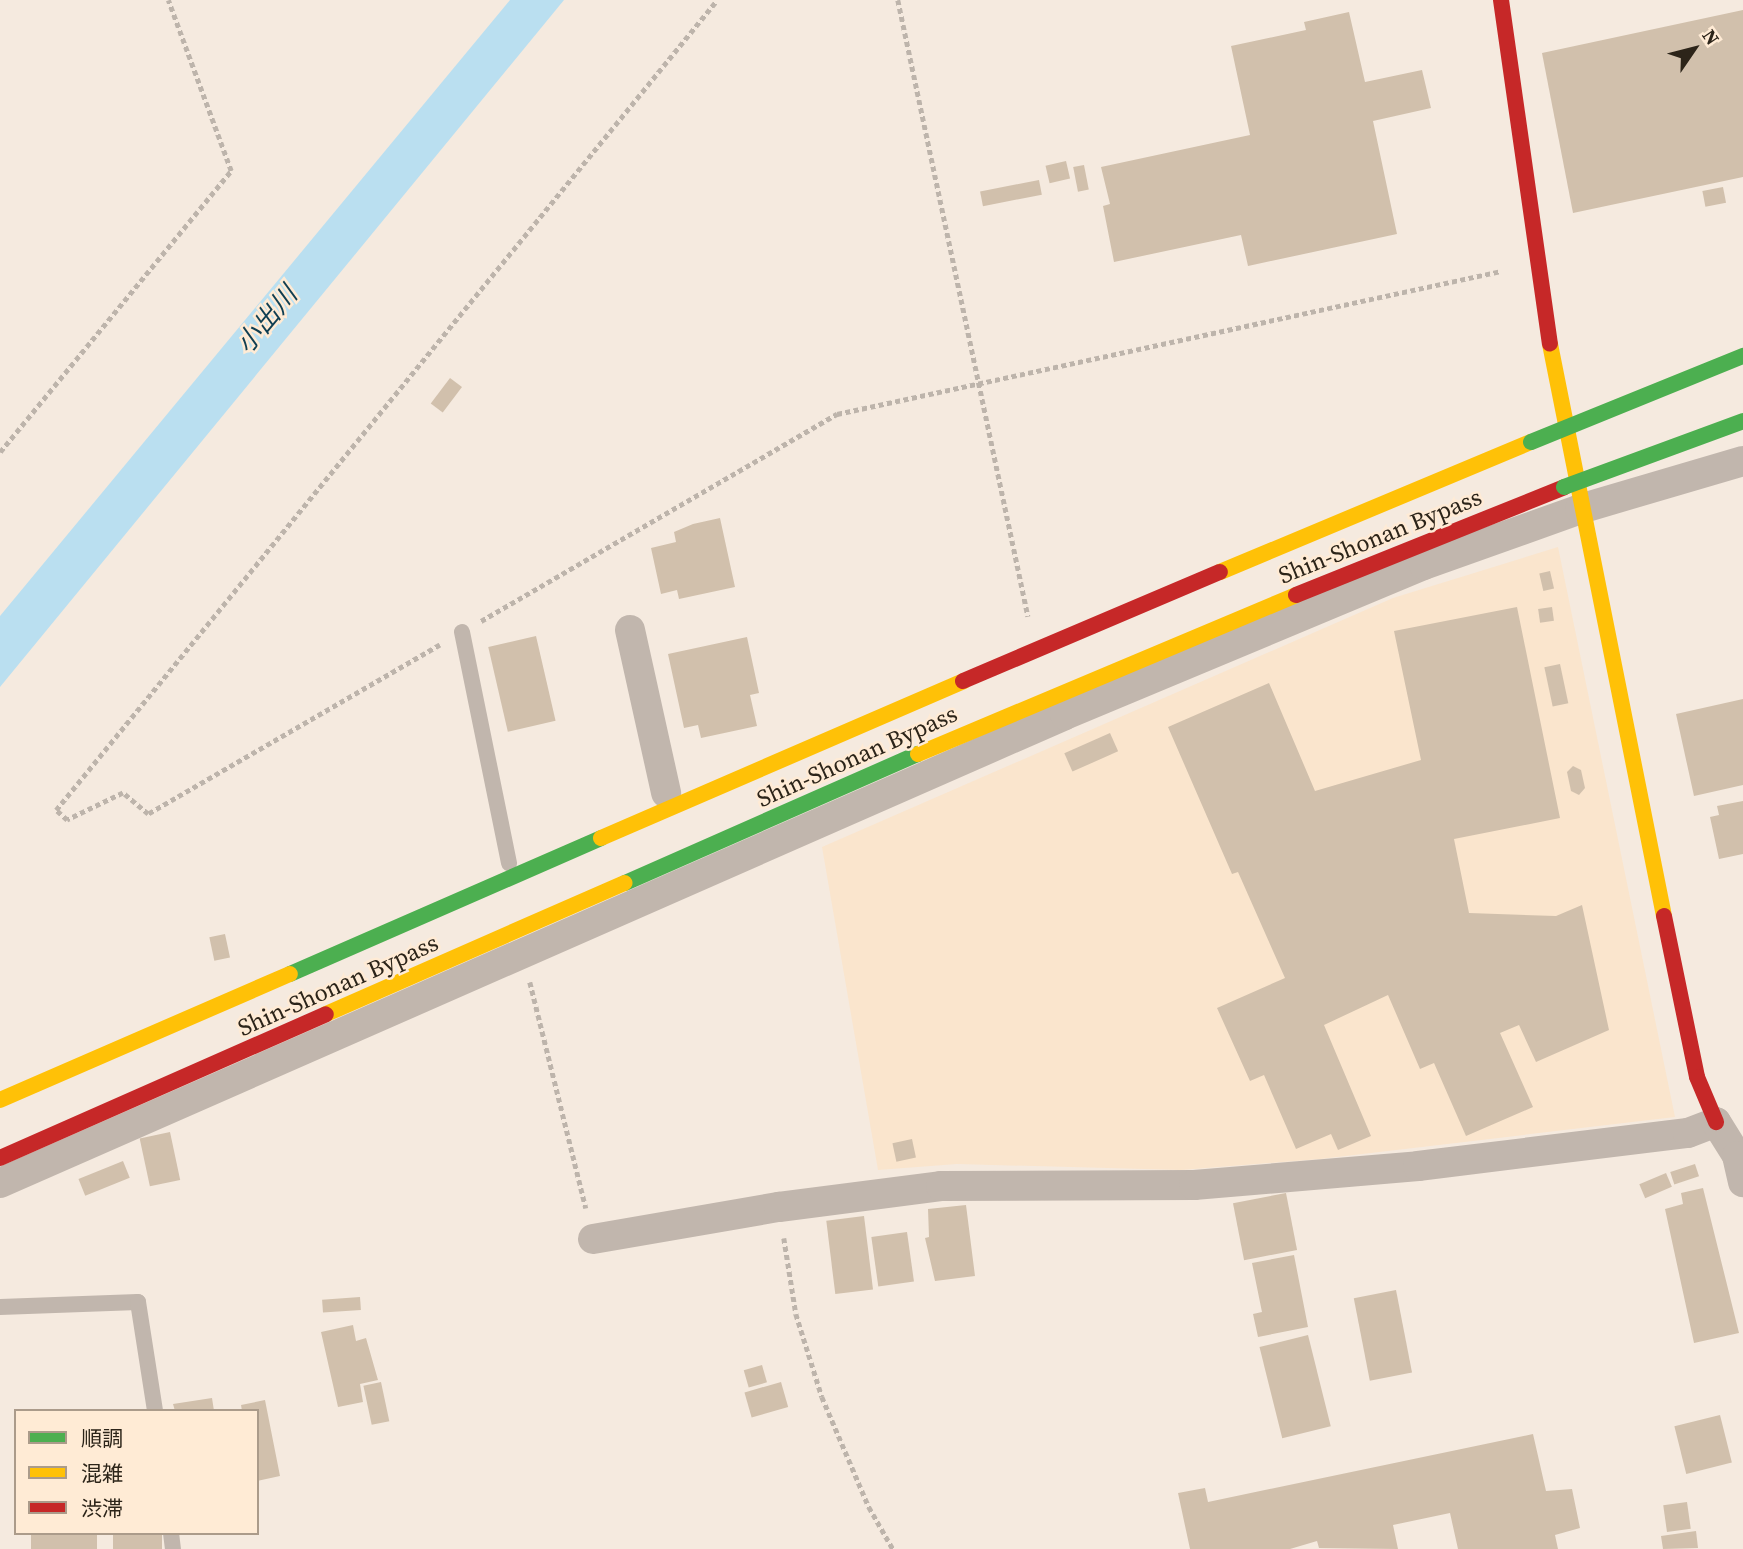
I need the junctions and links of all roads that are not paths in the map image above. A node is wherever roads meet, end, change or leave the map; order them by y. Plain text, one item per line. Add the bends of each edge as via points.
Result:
1 (1501, 0) edge
2 (1743, 346) edge
3 (1743, 356) edge
4 (1743, 369) edge
5 (1563, 415) junction
6 (1743, 421) edge
7 (1531, 442) junction
8 (1733, 450) edge
9 (1572, 498) junction
10 (629, 631) dead end
11 (462, 632) road end
12 (666, 793) junction
13 (509, 863) junction
14 (0, 1085) edge
15 (0, 1100) edge
16 (1716, 1122) junction
17 (0, 1158) edge
18 (1743, 1182) edge
19 (0, 1183) edge
20 (593, 1238) road end
21 (0, 1307) edge
22 (155, 1409) edge

1 - 5 main road via 1536,264
2 - 5 street
3 - 7 main road, bridge
4 - 7 main road, Shin-Shonan Bypass, bridge
5 - 9 main road
5 - 12 street
6 - 9 main road, Shin-Shonan Bypass, bridge
7 - 15 main road, Shin-Shonan Bypass via 1071,634
8 - 9 street
9 - 16 main road via 1698,1077
9 - 17 main road, Shin-Shonan Bypass via 1106,671
9 - 19 street via 1424,565 1077,709
10 - 12 street
11 - 13 lane
12 - 13 street
13 - 14 street
16 - 18 street via 1737,1156
16 - 20 street via 1688,1133 1405,1168 1194,1185 941,1186
21 - 22 lane via 138,1302

